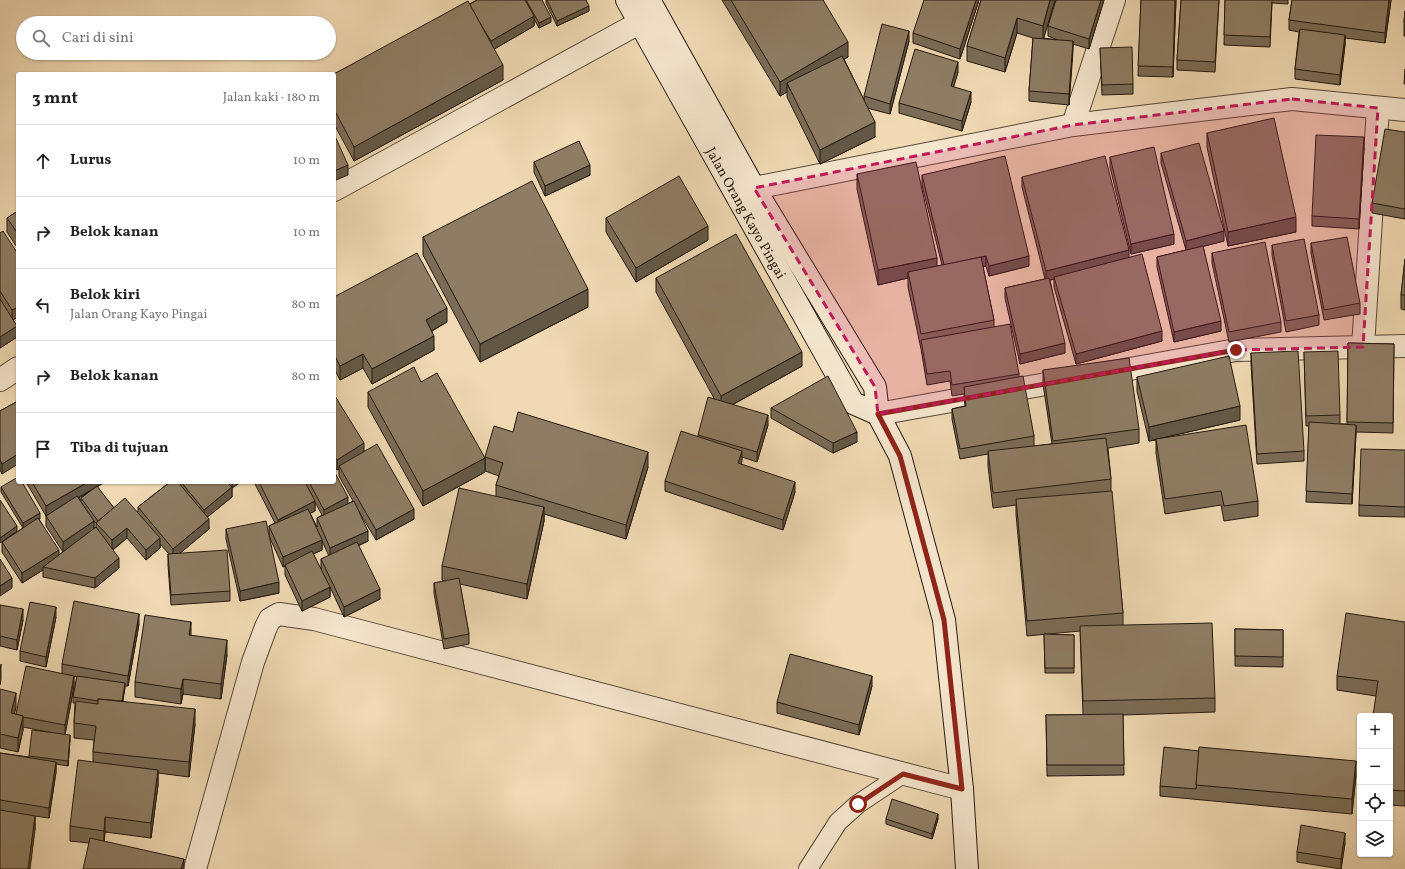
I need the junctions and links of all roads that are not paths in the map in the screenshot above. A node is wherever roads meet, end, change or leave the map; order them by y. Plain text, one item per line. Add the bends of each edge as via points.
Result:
1 (627, 0) edge
2 (649, 0) edge
3 (1114, 0) edge
4 (639, 22) junction
5 (1378, 108) junction
6 (1405, 110) edge
7 (1073, 125) junction
8 (754, 188) junction
9 (336, 189) edge
10 (1405, 346) edge
11 (1363, 347) junction
12 (16, 369) edge
13 (0, 380) edge
14 (878, 414) junction
15 (903, 774) junction
16 (962, 789) junction
17 (195, 869) edge
18 (808, 869) edge
19 (967, 869) edge

1 - 4 street, Jalan Orang Kayo Pingai
2 - 8 street, Jalan Orang Kayo Pingai
3 - 7 street
4 - 9 street
4 - 14 street, Jalan Orang Kayo Pingai via 853,403
5 - 6 street
5 - 7 street via 1292,100
5 - 11 street
7 - 8 street
8 - 14 street, Jalan Orang Kayo Pingai via 875,387
10 - 11 street
11 - 14 street via 1236,350
12 - 13 street
14 - 16 street, Jalan Orang Kayo Pingai via 900,456 944,620
15 - 16 street
15 - 17 street via 314,619 279,614 270,619 252,662
15 - 18 lane via 858,804 838,822
16 - 19 street, Jalan Orang Kayo Pingai

